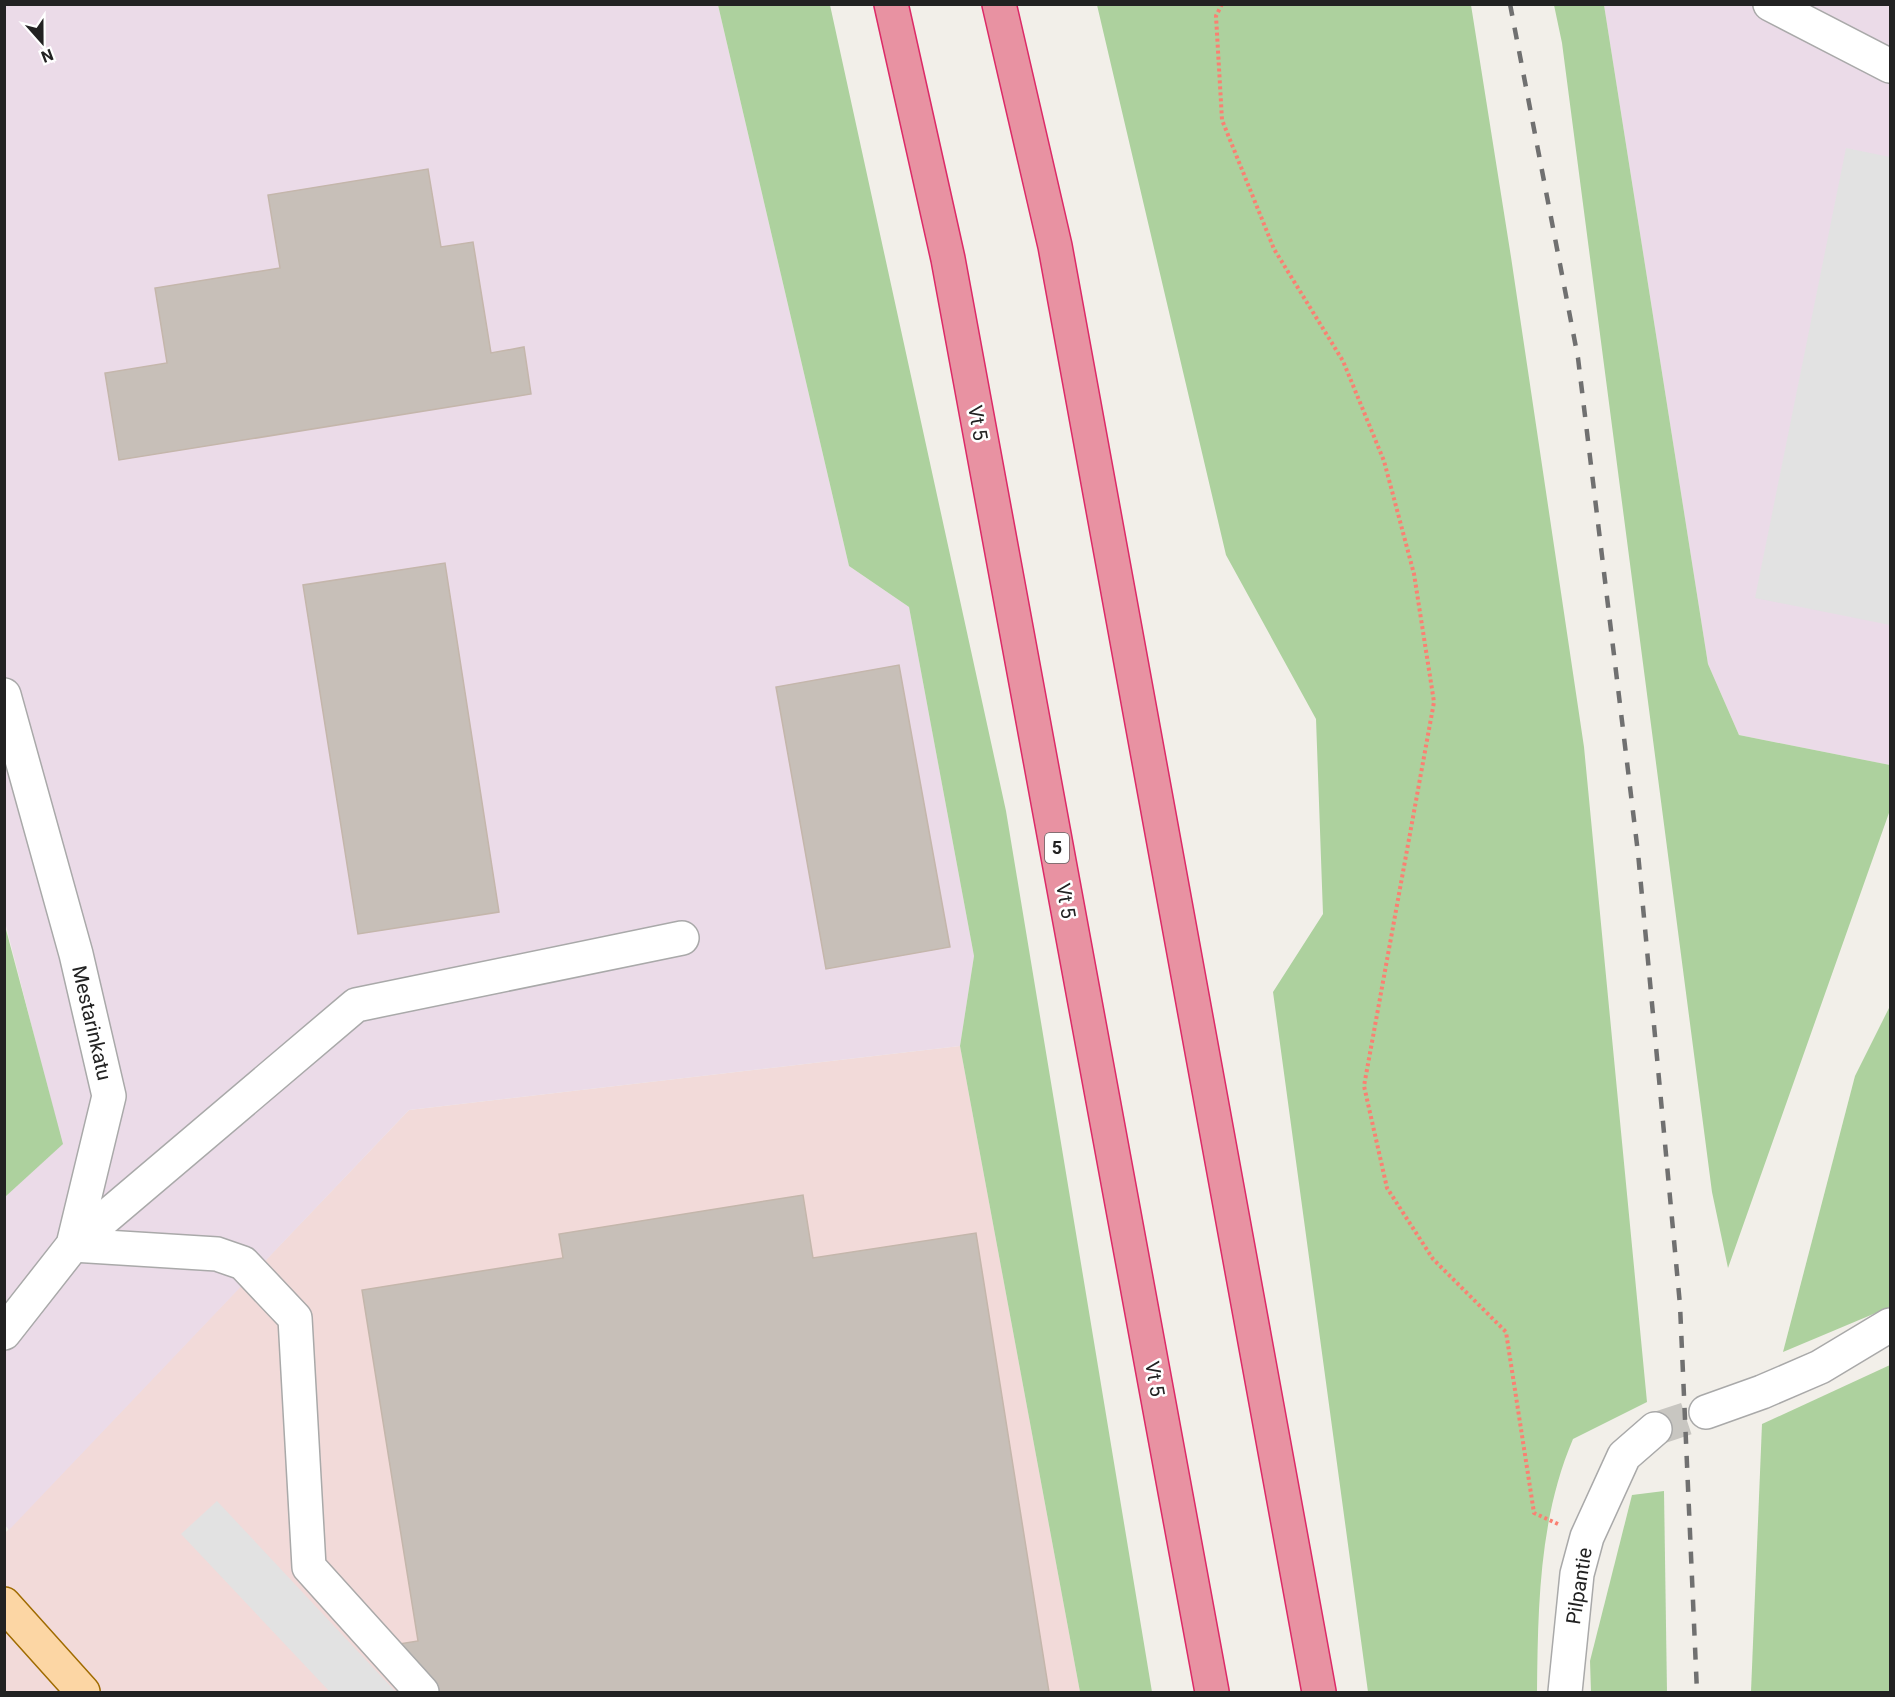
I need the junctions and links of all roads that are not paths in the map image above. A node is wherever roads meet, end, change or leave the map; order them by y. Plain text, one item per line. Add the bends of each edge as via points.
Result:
1 (891, 4) edge
2 (999, 4) edge
3 (1770, 4) edge
4 (1890, 66) edge
5 (4, 695) edge
6 (682, 938) dead end
7 (73, 1245) junction
8 (1890, 1325) edge
9 (4, 1333) edge
10 (1706, 1412) tunnel mouth
11 (1655, 1429) tunnel mouth
12 (4, 1604) edge
13 (83, 1692) edge
14 (422, 1692) edge
15 (1212, 1692) edge
16 (1319, 1692) edge
17 (1565, 1692) edge

1 - 15 highway, Vt 5 / 5 via 950,270
2 - 16 highway via 1055,246
3 - 4 street
5 - 7 street, Mestarinkatu via 76,954 109,1096
6 - 7 street via 356,1005
7 - 9 street, Mestarinkatu
7 - 14 street via 217,1254 243,1263 295,1318 309,1567
8 - 10 street via 1820,1367
11 - 17 street, Pilpantie via 1624,1456 1587,1537 1577,1574
12 - 13 main road

